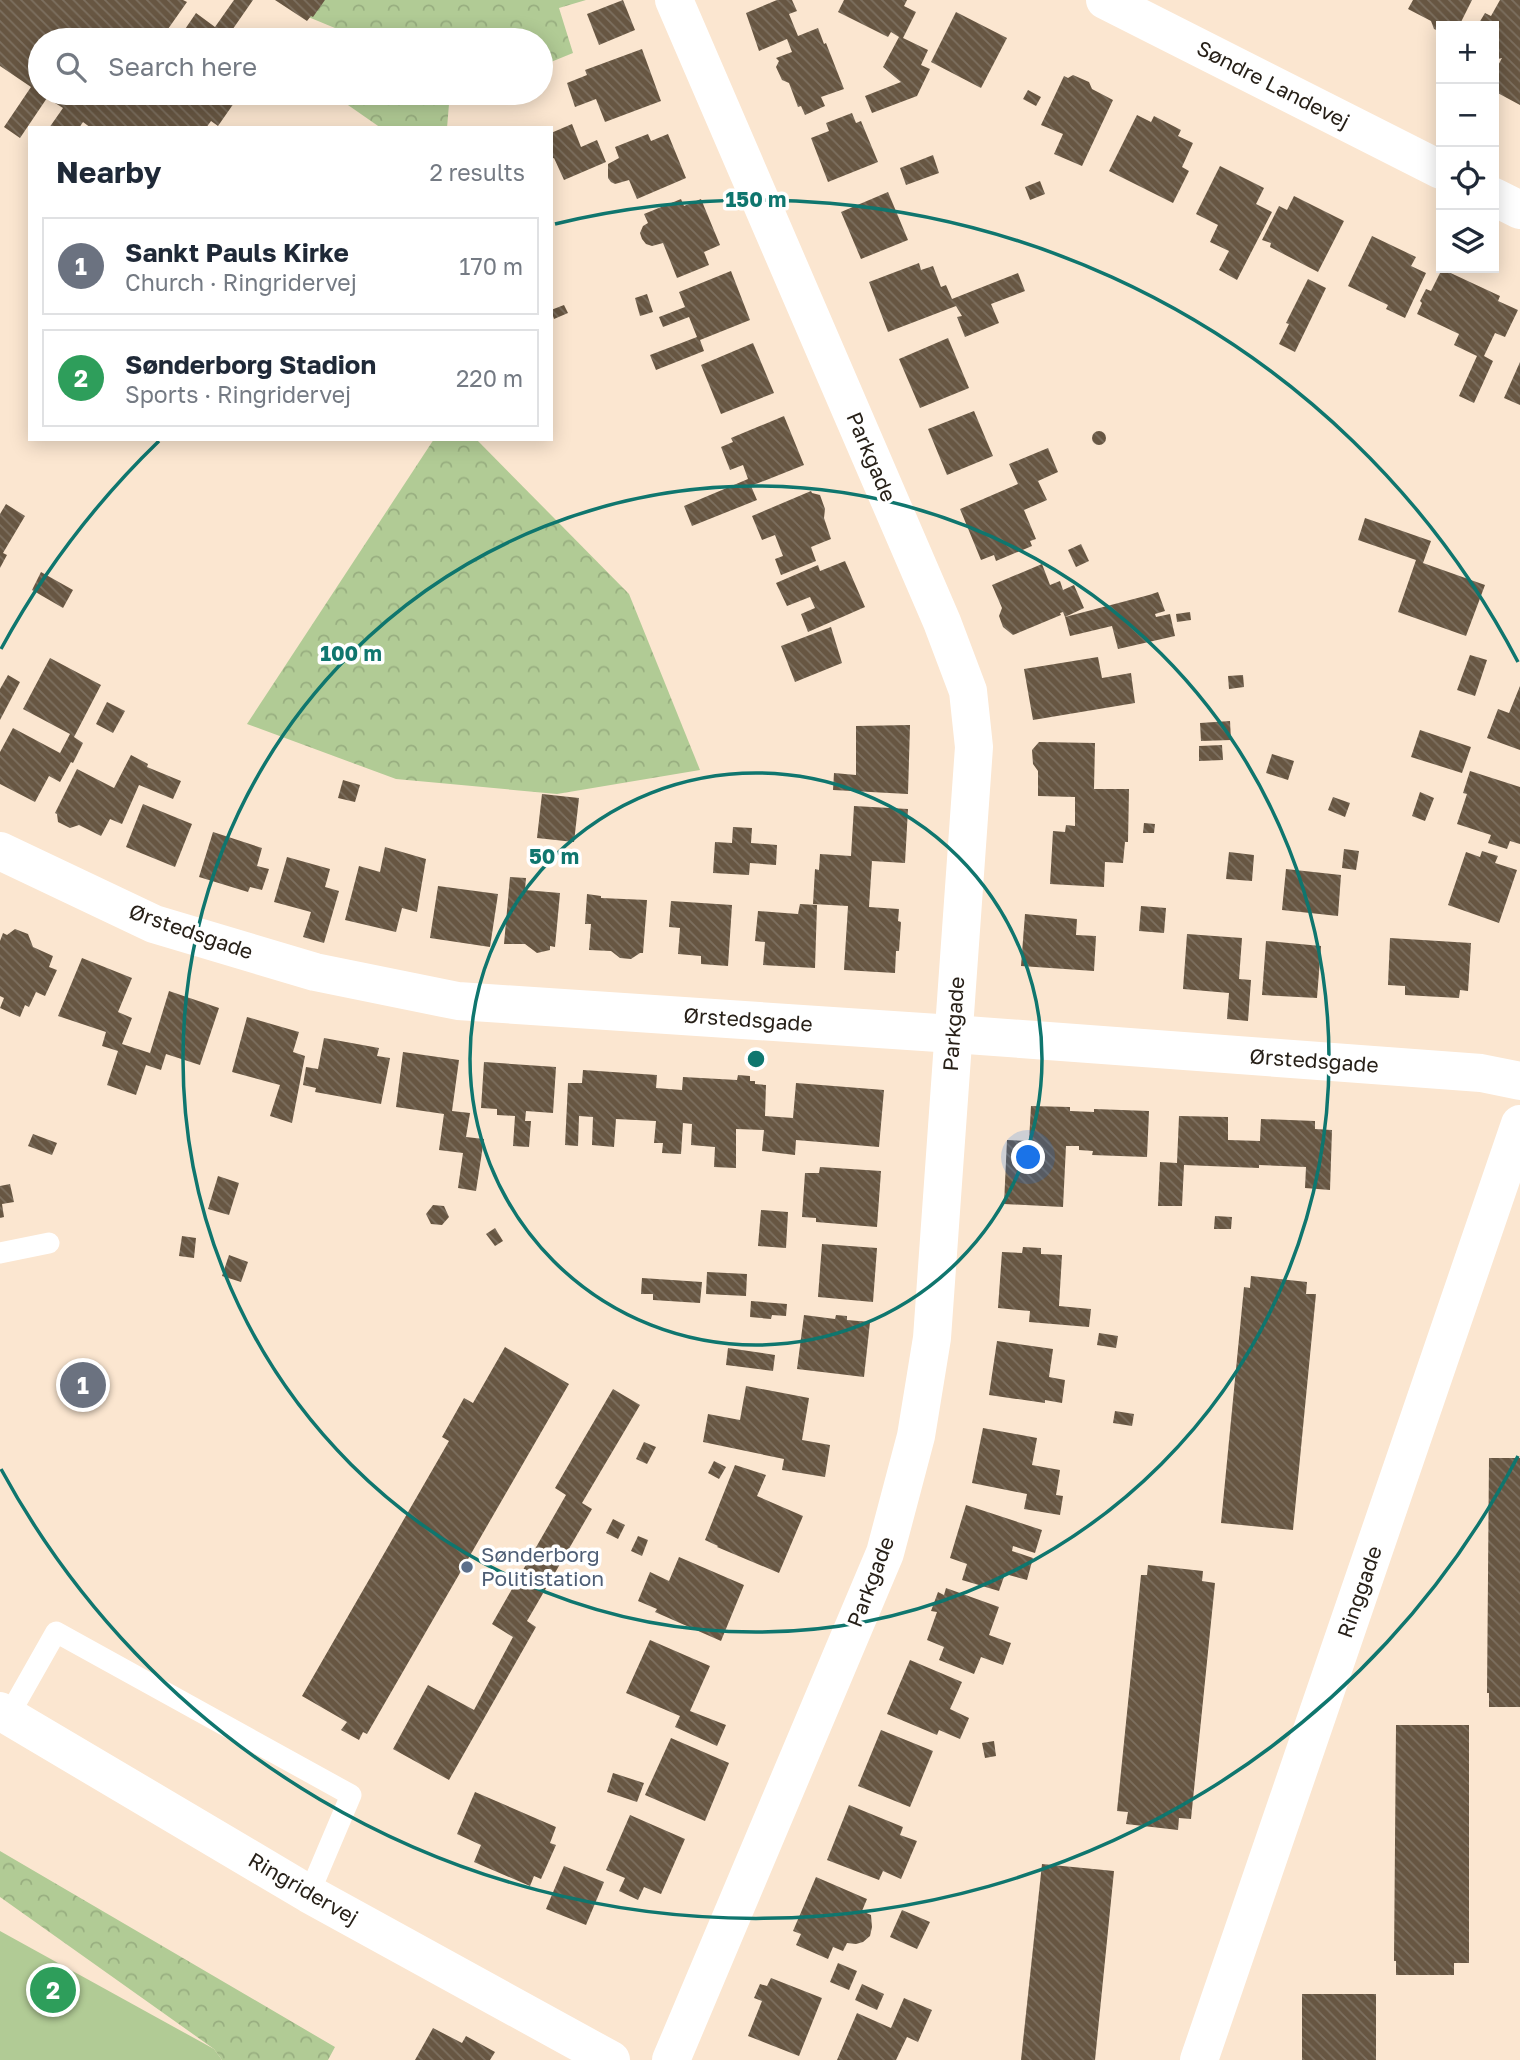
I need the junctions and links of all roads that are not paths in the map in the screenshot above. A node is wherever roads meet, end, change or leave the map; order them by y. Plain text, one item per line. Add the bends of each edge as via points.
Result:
1 (674, 0) edge
2 (1105, 0) edge
3 (1436, 167) edge
4 (1499, 200) edge
5 (1520, 210) edge
6 (0, 851) edge
7 (953, 1034) junction
8 (1520, 1081) edge
9 (1520, 1124) edge
10 (49, 1243) dead end
11 (0, 1253) edge
12 (3, 1719) edge
13 (309, 1894) junction
14 (611, 2060) edge
15 (671, 2060) edge
16 (1199, 2060) edge

1 - 7 street, Parkgade via 937,609 968,691 974,747
2 - 3 street, Søndre Landevej
4 - 5 street
6 - 7 street, Ørstedsgade via 154,924 315,972 458,1001
7 - 8 street, Ørstedsgade via 1481,1073
7 - 15 street, Parkgade via 932,1338 916,1437 885,1553
9 - 16 street, Ringgade
10 - 11 lane
12 - 13 street, Ringridervej
12 - 13 lane via 55,1632 351,1796
13 - 14 street, Ringridervej

